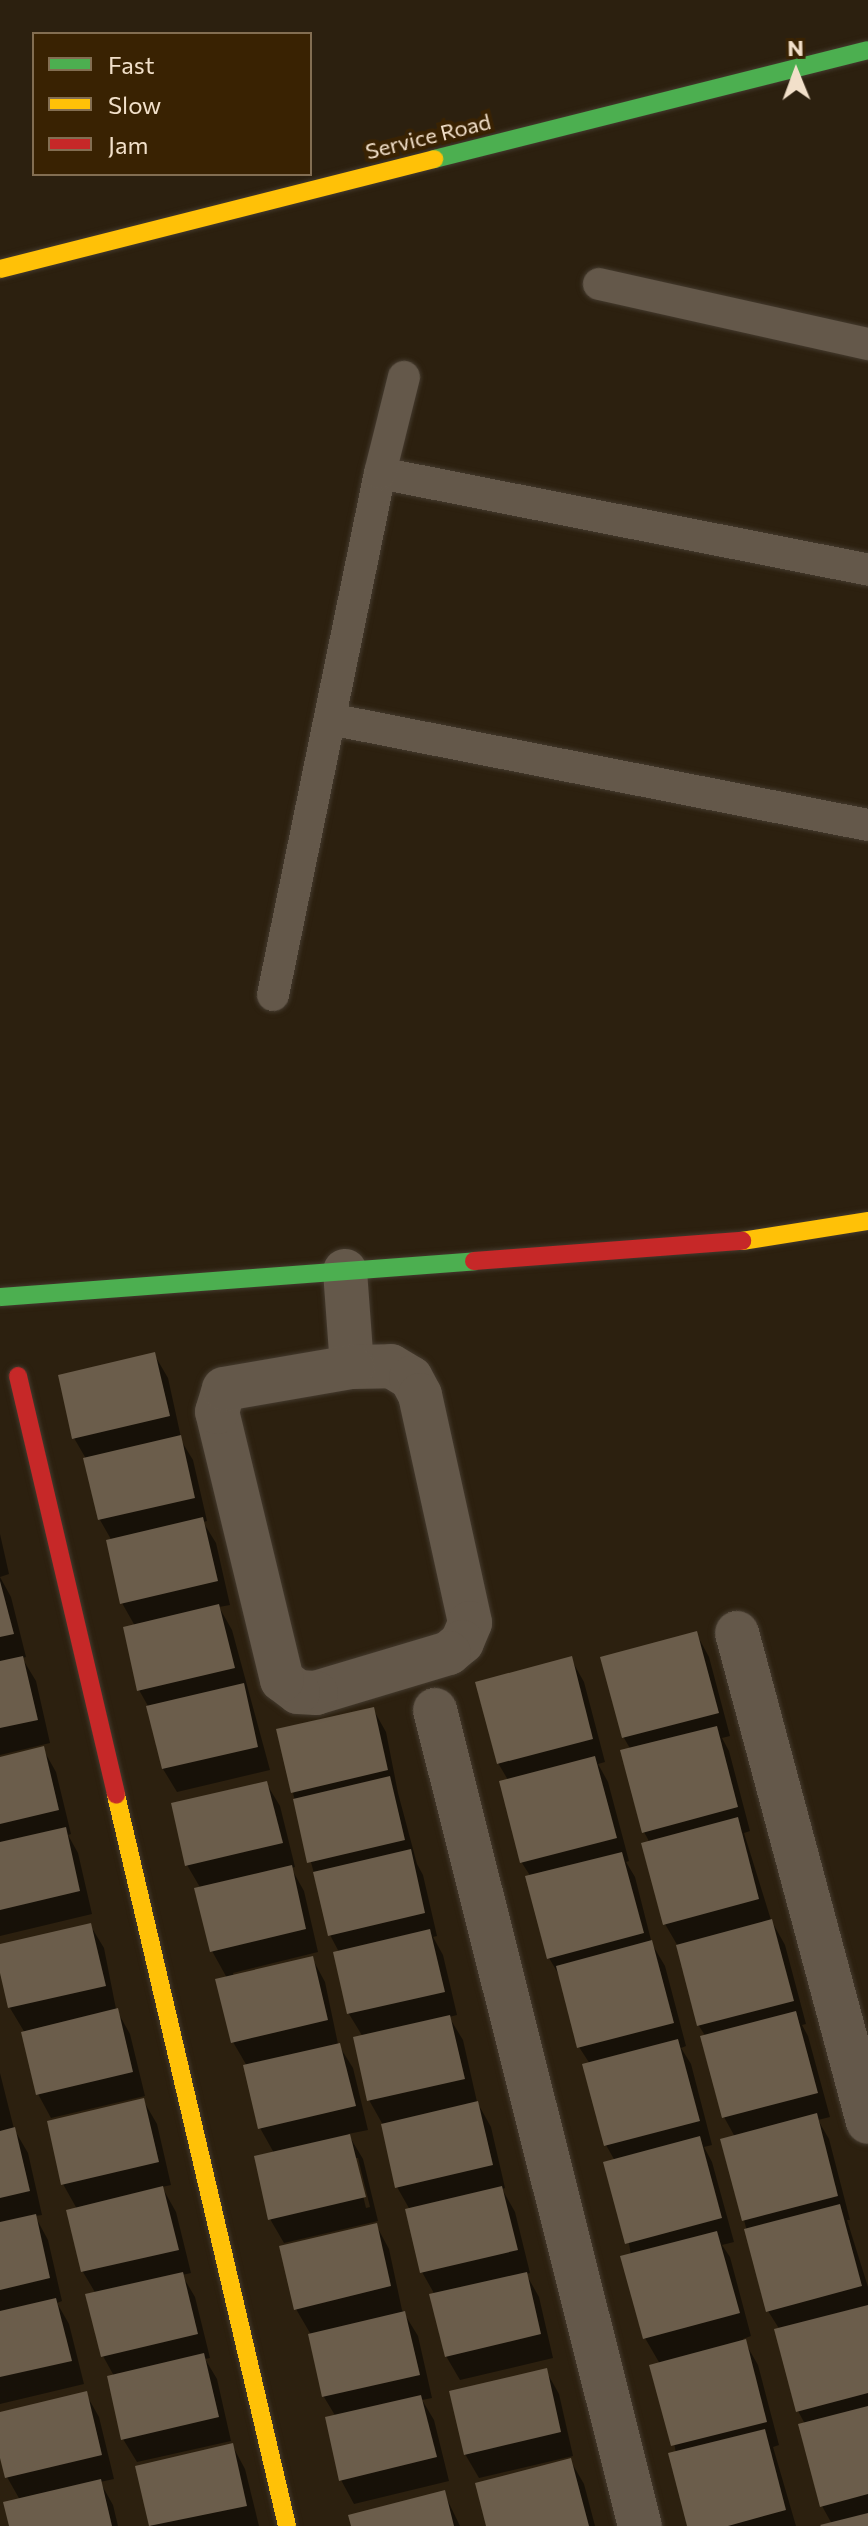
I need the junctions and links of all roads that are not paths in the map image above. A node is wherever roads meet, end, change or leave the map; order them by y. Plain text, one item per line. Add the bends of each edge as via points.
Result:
1 (868, 50) edge
2 (0, 269) edge
3 (599, 284) dead end
4 (868, 344) edge
5 (404, 377) dead end
6 (380, 473) junction
7 (868, 570) edge
8 (330, 719) junction
9 (868, 825) edge
10 (273, 995) dead end
11 (868, 1221) edge
12 (345, 1271) junction
13 (0, 1297) edge
14 (352, 1367) junction
15 (18, 1376) dead end
16 (737, 1633) dead end
17 (435, 1710) dead end
18 (868, 2122) edge
19 (287, 2526) edge
20 (640, 2526) edge

1 - 2 street, Service Road
3 - 4 lane
5 - 6 lane
6 - 7 lane
6 - 8 lane
8 - 9 lane
8 - 10 lane
11 - 12 street via 754,1240
12 - 13 street
12 - 14 street
14 - 14 street via 391,1366 411,1378 420,1395 470,1623 462,1642 449,1653 316,1693 298,1692 282,1680 217,1412 224,1389
15 - 19 street
16 - 18 street
17 - 20 street

